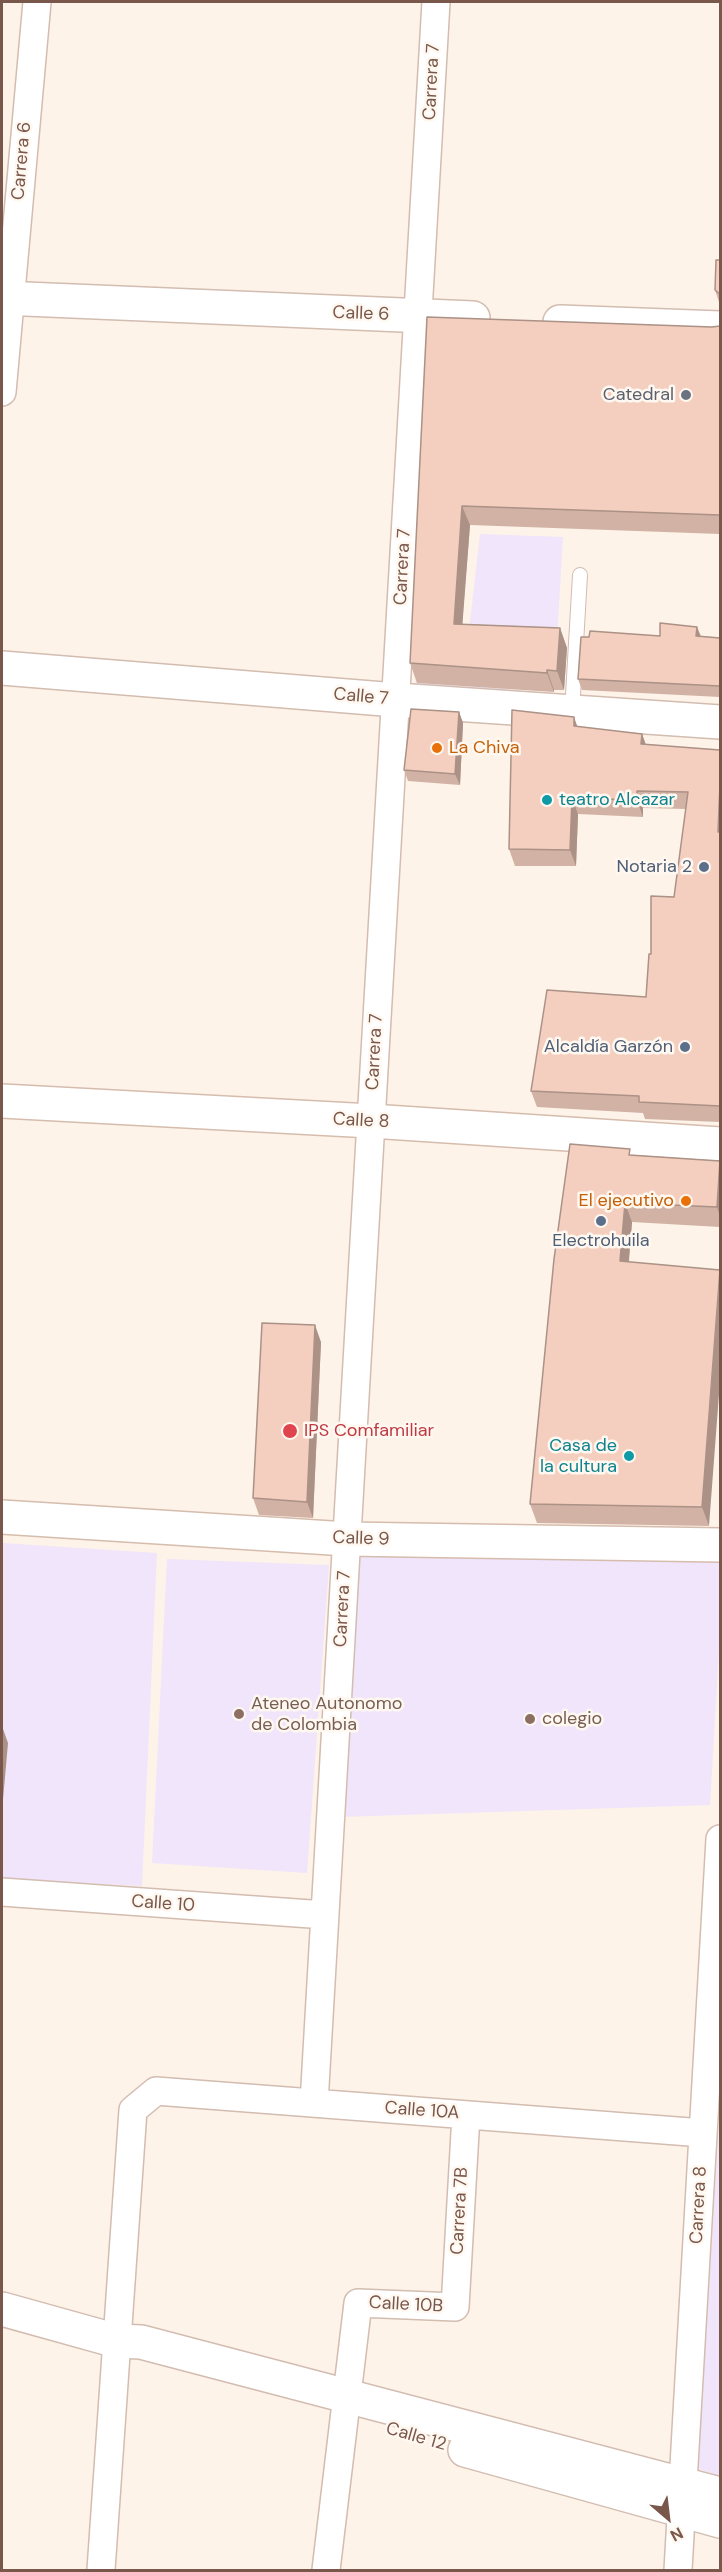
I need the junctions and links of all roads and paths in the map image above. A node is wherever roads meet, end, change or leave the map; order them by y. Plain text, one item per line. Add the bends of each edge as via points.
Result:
1 (37, 2) edge
2 (436, 2) edge
3 (6, 298) edge
4 (418, 316) junction
5 (500, 320) edge
6 (534, 321) edge
7 (720, 328) edge
8 (2, 392) edge
9 (579, 575) dead end
10 (2, 668) edge
11 (396, 700) junction
12 (572, 712) junction
13 (720, 722) edge
14 (2, 1101) edge
15 (371, 1121) junction
16 (720, 1144) edge
17 (2, 1517) edge
18 (346, 1539) junction
19 (720, 1545) edge
20 (720, 1839) edge
21 (2, 1892) edge
22 (325, 1916) junction
23 (718, 1932) edge
24 (314, 2103) junction
25 (466, 2115) junction
26 (703, 2133) junction
27 (455, 2307) joint
28 (2, 2309) edge
29 (117, 2341) junction
30 (345, 2406) junction
31 (720, 2494) edge
32 (684, 2498) junction
33 (720, 2521) edge
34 (101, 2571) edge
35 (326, 2571) edge
36 (678, 2571) edge

1 - 3 street, Carrera 6
2 - 4 street, Carrera 7
3 - 4 street, Calle 6
3 - 8 street, Carrera 6
4 - 5 street, Calle 6
4 - 11 street, Carrera 7
6 - 7 street
9 - 12 lane
10 - 11 street, Calle 7
11 - 12 street, Calle 7
11 - 15 street, Carrera 7
12 - 13 street, Calle 7
14 - 15 street, Calle 8
15 - 16 street, Calle 8
15 - 18 street, Carrera 7
17 - 18 street, Calle 9
18 - 19 street, Calle 9
18 - 22 street, Carrera 7
20 - 23 street, Carrera 8
21 - 22 street, Calle 10
22 - 24 street, Carrera 7
23 - 26 street, Carrera 8
24 - 25 street, Calle 10A
24 - 29 street, Calle 10A via 156,2091 133,2110
25 - 26 street, Calle 10A
25 - 27 street, Carrera 7B
26 - 32 street, Carrera 8
27 - 30 street, Calle 10B via 358,2302
28 - 29 street, Calle 12
29 - 30 street, Calle 12 via 137,2359
29 - 34 street
30 - 32 street, Calle 12
30 - 35 street
31 - 32 street, Calle 12
32 - 33 street, Calle 12
32 - 36 street, Carrera 8

